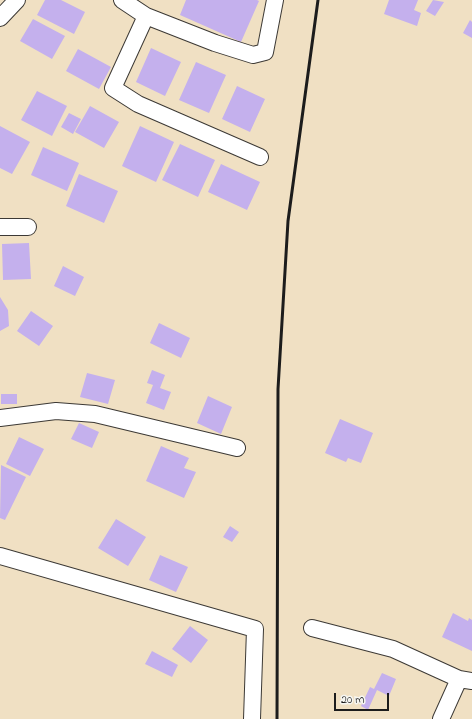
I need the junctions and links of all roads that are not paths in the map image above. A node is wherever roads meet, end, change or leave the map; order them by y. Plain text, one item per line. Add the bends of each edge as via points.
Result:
1 (17, 0) edge
2 (122, 0) edge
3 (275, 0) edge
4 (146, 16) junction
5 (0, 18) edge
6 (260, 157) dead end
7 (0, 227) edge
8 (28, 227) dead end
9 (0, 418) edge
10 (237, 448) dead end
11 (0, 556) edge
12 (312, 628) dead end
13 (465, 680) edge
14 (252, 719) edge
15 (441, 719) edge

1 - 5 street
2 - 4 street
3 - 4 street via 265,52 252,55
4 - 6 street via 113,88 138,104
7 - 8 street
9 - 10 street via 56,410 95,414
11 - 14 street via 255,628
12 - 13 street via 393,649
13 - 15 street

